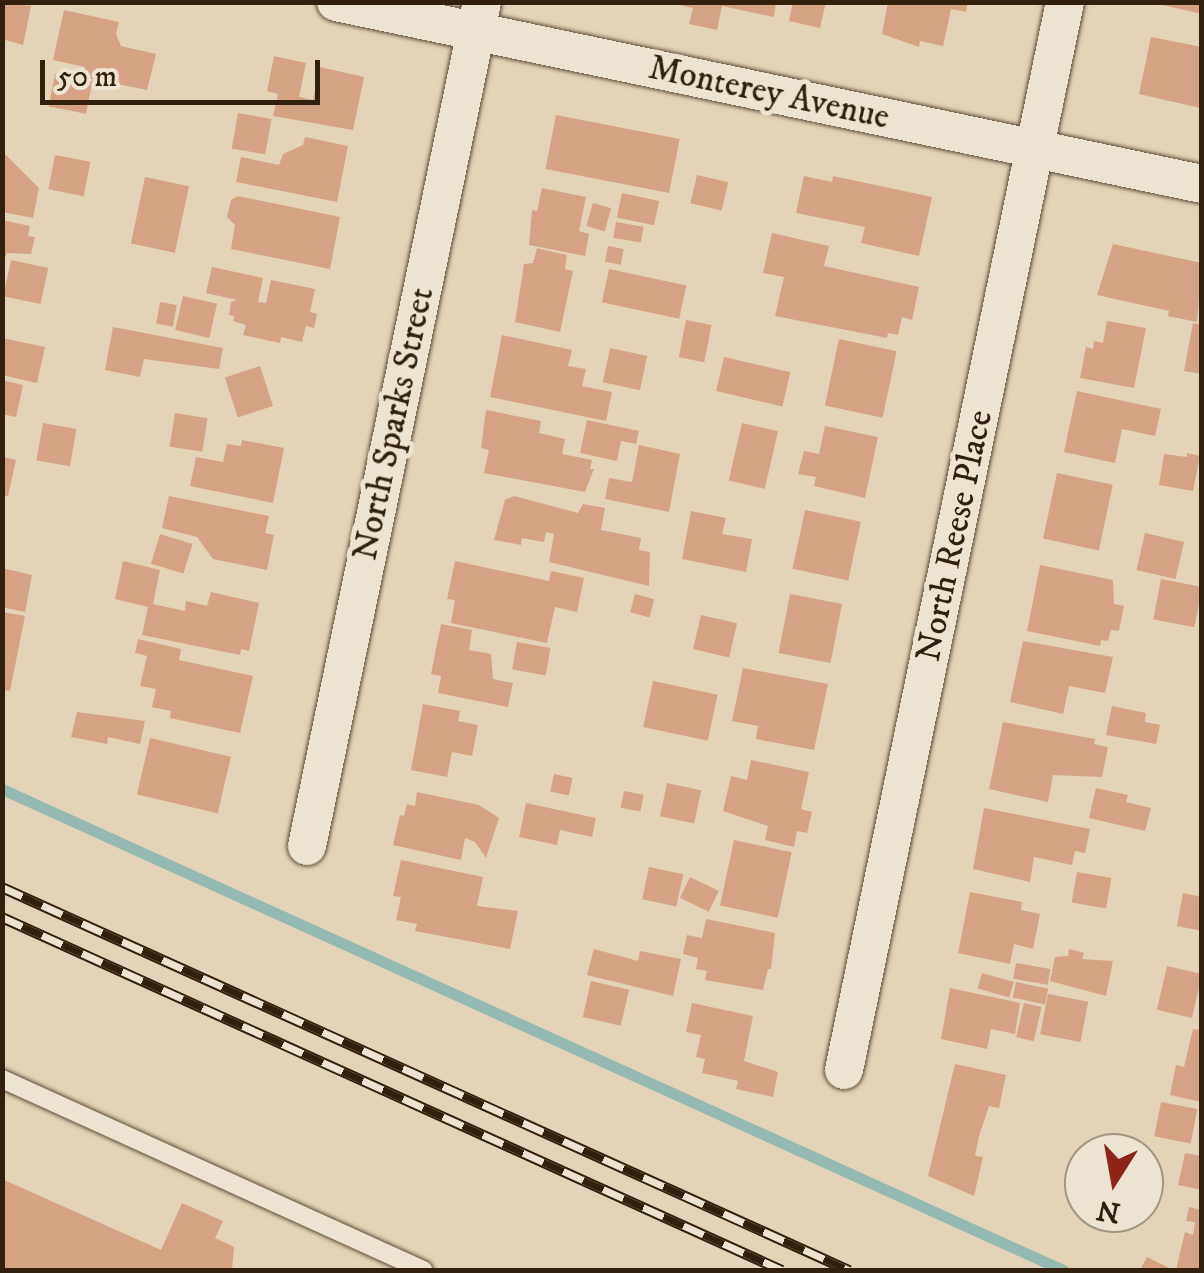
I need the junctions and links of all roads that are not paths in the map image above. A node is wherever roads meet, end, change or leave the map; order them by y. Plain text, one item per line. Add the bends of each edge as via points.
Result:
1 (336, 2) edge
2 (1065, 2) edge
3 (479, 18) edge
4 (1035, 148) junction
5 (1202, 184) edge
6 (307, 846) dead end
7 (844, 1070) dead end
8 (2, 1079) edge
9 (424, 1270) edge

1 - 3 street, Monterey Avenue
2 - 4 street, North Reese Place
3 - 4 street, Monterey Avenue
3 - 6 street, North Sparks Street
4 - 5 street, Monterey Avenue
4 - 7 street, North Reese Place
8 - 9 lane

